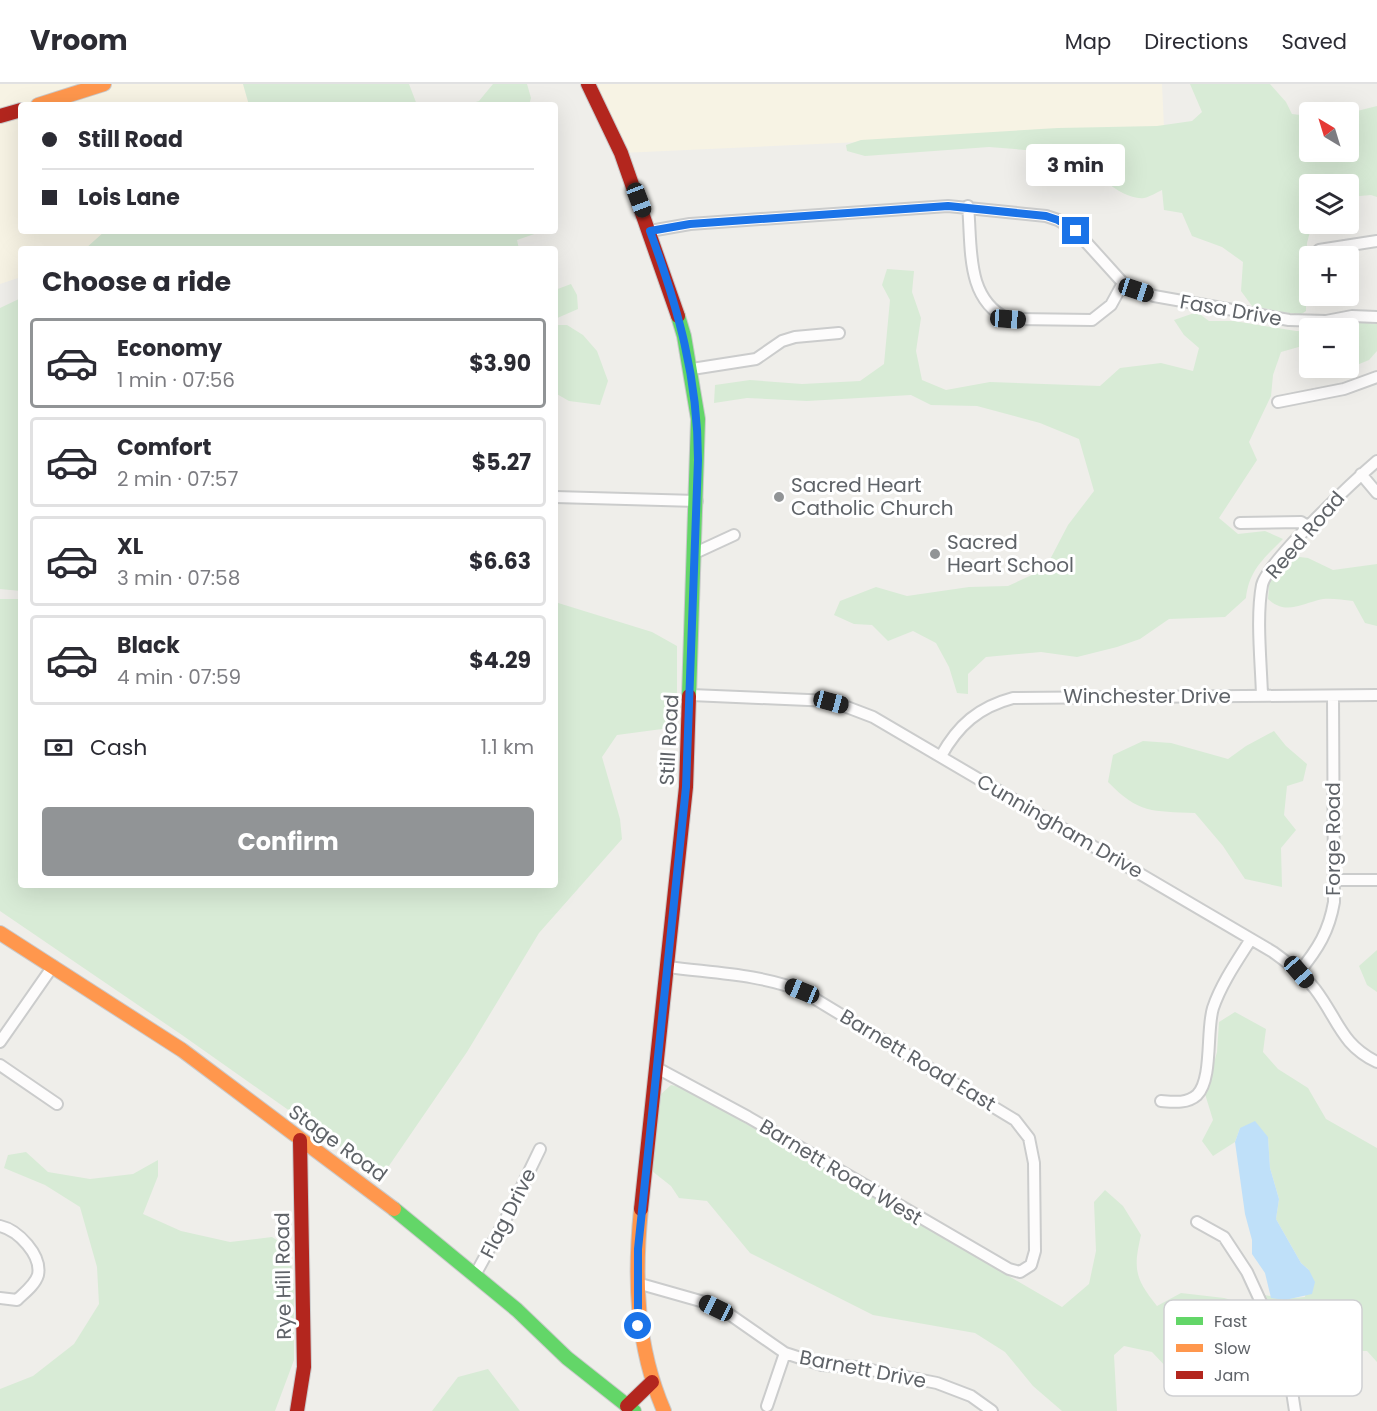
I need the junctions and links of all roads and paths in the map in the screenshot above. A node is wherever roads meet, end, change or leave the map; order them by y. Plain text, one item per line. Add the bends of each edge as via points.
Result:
1 (104, 84) edge
2 (588, 84) edge
3 (47, 102) edge
4 (18, 111) edge
5 (0, 116) edge
6 (968, 206) junction
7 (650, 231) junction
8 (1377, 241) edge
9 (1345, 246) edge
10 (1123, 283) junction
11 (1377, 317) edge
12 (839, 333) dead end
13 (692, 369) junction
14 (1377, 377) edge
15 (1278, 402) dead end
16 (1377, 461) edge
17 (1361, 474) junction
18 (1377, 493) edge
19 (558, 497) edge
20 (697, 501) junction
21 (1240, 523) dead end
22 (1309, 527) junction
23 (734, 535) dead end
24 (695, 553) junction
25 (691, 695) junction
26 (1262, 695) junction
27 (1377, 695) edge
28 (1333, 696) junction
29 (941, 756) junction
30 (1334, 880) junction
31 (1377, 880) edge
32 (0, 933) edge
33 (1251, 939) junction
34 (53, 966) junction
35 (668, 967) junction
36 (1299, 972) junction
37 (0, 1042) edge
38 (1377, 1062) edge
39 (0, 1065) edge
40 (657, 1068) junction
41 (1161, 1101) dead end
42 (57, 1104) dead end
43 (300, 1140) junction
44 (540, 1149) dead end
45 (1197, 1222) dead end
46 (0, 1226) edge
47 (1026, 1270) joint
48 (475, 1275) junction
49 (636, 1283) junction
50 (0, 1298) edge
51 (1260, 1300) edge
52 (785, 1353) junction
53 (652, 1382) junction
54 (1293, 1396) edge
55 (767, 1406) dead end
56 (630, 1409) edge
57 (297, 1411) edge
58 (664, 1411) edge
59 (992, 1411) edge
60 (1295, 1411) edge

1 - 3 main road
2 - 7 main road, Still Road via 621,153
4 - 5 main road
6 - 7 street via 690,224
6 - 10 street via 1058,220 1076,231
6 - 10 street via 976,283 985,303 996,314 1008,319 1092,320 1111,305
7 - 13 main road, Still Road
8 - 9 street
10 - 11 street, Fasa Drive via 1154,296 1289,320
12 - 13 street via 795,337 756,359
13 - 20 main road, Still Road via 698,419
14 - 15 street via 1344,389
16 - 17 street, Reed Road
17 - 18 street
17 - 22 street, Reed Road
19 - 20 street
20 - 24 main road, Still Road
21 - 22 street via 1301,522
22 - 26 street, Reed Road via 1270,569 1262,585
23 - 24 street
24 - 25 main road, Still Road
25 - 29 street, Cunningham Drive via 831,702 873,717
25 - 35 main road, Still Road
26 - 28 street, Winchester Drive
26 - 29 street, Winchester Drive via 1013,698 975,713 960,727
27 - 28 street, Winchester Drive
28 - 30 street, Forge Road
29 - 33 street, Cunningham Drive
30 - 31 street
30 - 36 street, Forge Road via 1334,902 1326,934
32 - 34 main road, Stage Road
33 - 36 street, Cunningham Drive
33 - 41 street via 1213,1010 1200,1091 1185,1101
34 - 37 street
34 - 43 main road, Stage Road via 182,1050
35 - 40 main road, Still Road
35 - 47 street, Barnett Road East via 773,981 802,991 1015,1120 1029,1138 1034,1162 1035,1251
36 - 38 street, Cunningham Drive via 1316,990 1347,1041 1360,1054
39 - 42 street
40 - 47 street, Barnett Road West via 1009,1269
40 - 49 main road, Still Road
43 - 48 main road, Stage Road via 367,1186
43 - 57 main road, Rye Hill Road via 304,1366
44 - 48 street, Flag Drive
45 - 51 street via 1224,1237
46 - 50 street via 17,1235 36,1259 38,1274 16,1300
48 - 56 main road, Stage Road
49 - 52 street, Barnett Drive via 704,1302 729,1314
49 - 53 main road, Still Road via 638,1326
52 - 55 street
52 - 59 street, Barnett Drive via 822,1365 856,1367 937,1383 971,1396
53 - 56 main road
53 - 58 main road, Still Road
54 - 60 street

